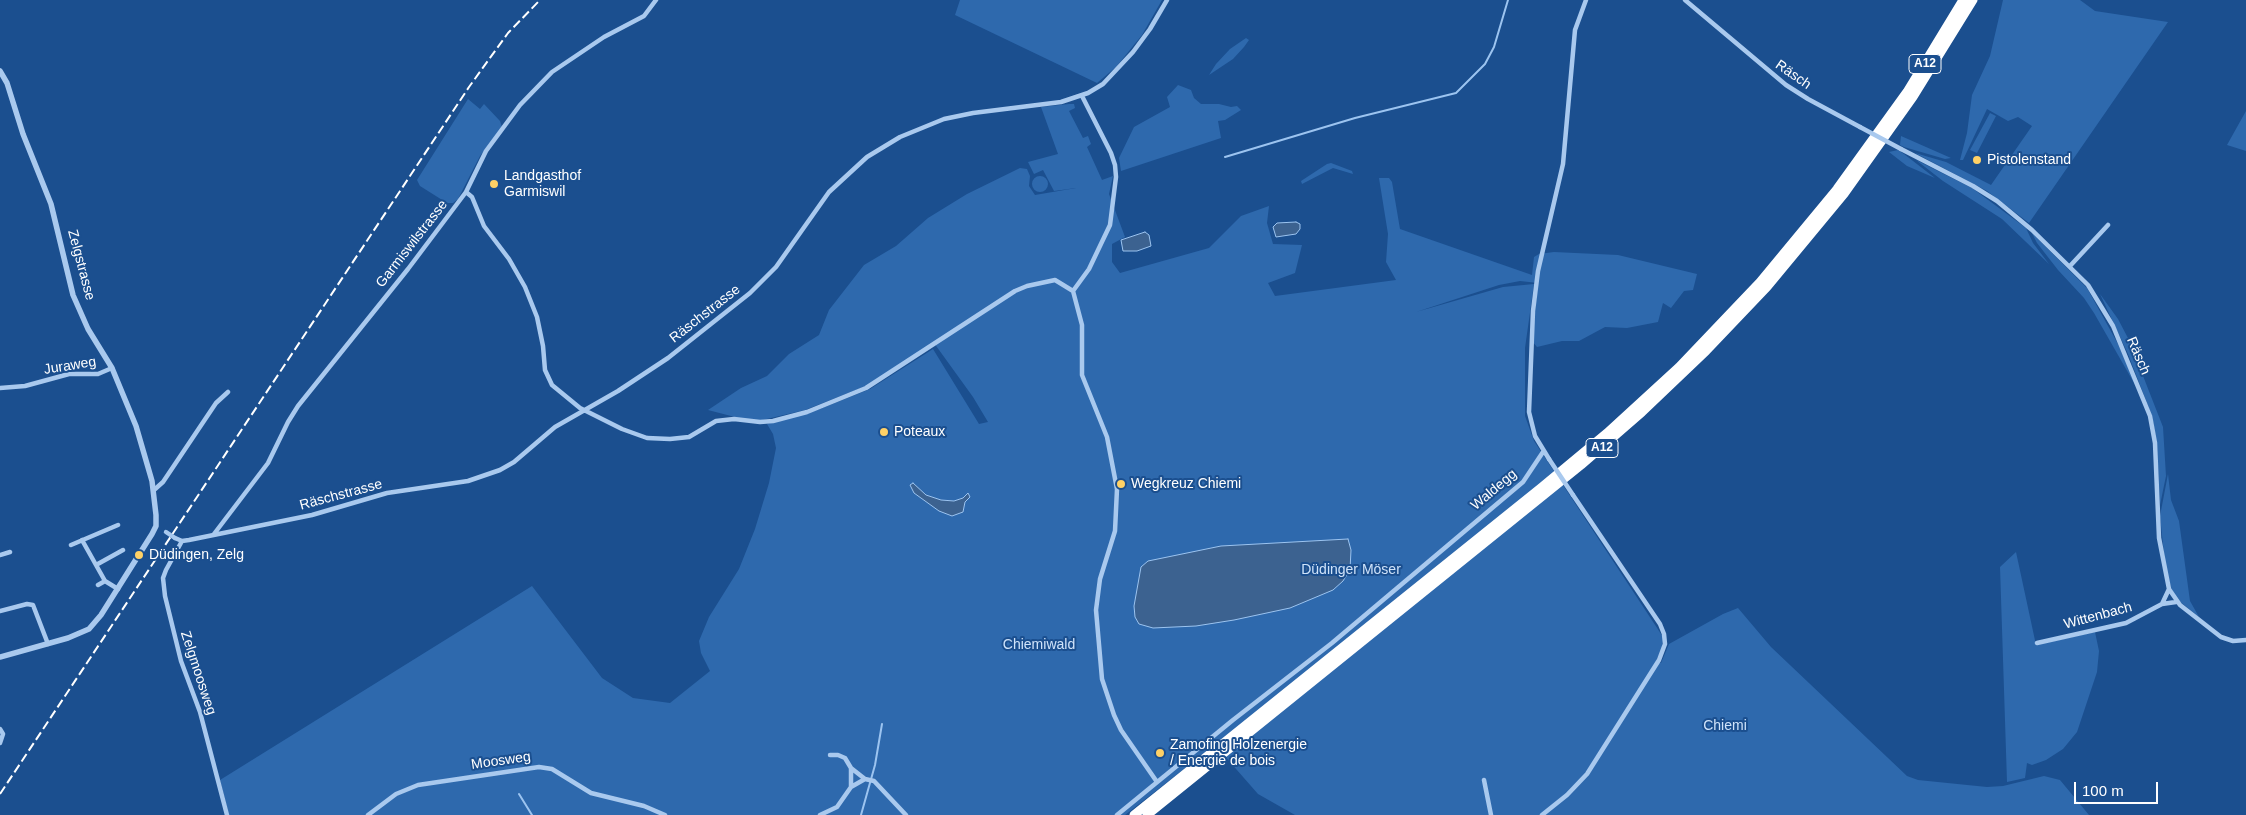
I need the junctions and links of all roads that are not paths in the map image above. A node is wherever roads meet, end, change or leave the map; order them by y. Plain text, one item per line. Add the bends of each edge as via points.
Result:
1 (656, 0) edge
2 (1167, 0) edge
3 (1586, 0) edge
4 (1685, 0) edge
5 (1963, 0) edge
6 (1973, 0) edge
7 (0, 71) edge
8 (1082, 96) junction
9 (466, 192) junction
10 (2108, 225) dead end
11 (2070, 266) junction
12 (1073, 291) junction
13 (112, 368) junction
14 (0, 388) edge
15 (228, 392) dead end
16 (585, 411) junction
17 (1543, 452) junction
18 (154, 490) junction
19 (118, 525) dead end
20 (156, 526) junction
21 (214, 534) junction
22 (82, 540) junction
23 (182, 541) junction
24 (71, 545) dead end
25 (123, 550) dead end
26 (10, 552) dead end
27 (0, 555) edge
28 (96, 565) junction
29 (105, 581) junction
30 (98, 585) dead end
31 (118, 589) junction
32 (2169, 590) junction
33 (2176, 602) junction
34 (2162, 604) junction
35 (0, 611) edge
36 (2246, 640) edge
37 (2037, 643) dead end
38 (48, 644) junction
39 (0, 657) edge
40 (0, 730) edge
41 (0, 743) edge
42 (830, 756) dead end
43 (851, 768) junction
44 (865, 779) junction
45 (1484, 780) dead end
46 (1157, 782) junction
47 (851, 787) junction
48 (226, 815) edge
49 (368, 815) edge
50 (665, 815) edge
51 (820, 815) edge
52 (906, 815) edge
53 (1117, 815) edge
54 (1134, 815) edge
55 (1147, 815) edge
56 (1491, 815) edge
57 (1542, 815) edge

1 - 9 street, Garmiswilstrasse via 644,16 596,42 542,81 486,151
2 - 8 street, Räschstrasse via 1125,62 1103,84
3 - 17 street via 1575,30 1563,164 1538,271 1533,311 1529,412 1532,429
4 - 11 street, Räsch, bridge via 1786,85 1808,100 1997,201
5 - 54 highway, A12 via 1902,98 1831,197 1760,282 1686,360 1622,420 1547,483
6 - 55 highway, A12 via 1909,103 1850,186 1777,276 1706,352 1581,465
7 - 13 street, Zelgstrasse via 51,204 73,296 88,329
8 - 12 street via 1111,153 1116,176 1110,225 1089,269
8 - 16 street, Räschstrasse via 1061,102 952,117 916,129 882,147 853,168 830,192 776,267 750,293 668,358
9 - 16 street via 472,197 484,226 510,259 525,287 541,331 548,378
9 - 21 street, Garmiswilstrasse via 298,406 268,463
10 - 11 street
11 - 32 street, Räsch via 2088,285 2106,314 2137,381 2153,427 2159,538
12 - 16 street via 1055,280 1015,291 866,388 807,412 773,421 716,421 689,436 647,438
12 - 46 street via 1082,325 1082,375 1107,437 1117,489 1115,531 1100,579 1096,610 1102,679 1121,730
13 - 14 street, Juraweg via 98,374 69,374 25,386
13 - 18 street, Zelgstrasse via 146,454
15 - 18 street via 216,403 164,482
16 - 21 street, Räschstrasse via 550,430 508,466 478,479 387,493 312,515
17 - 46 street, Waldegg via 1523,482 1332,643
17 - 57 street, bridge via 1657,619 1665,644 1659,660 1587,774
18 - 20 street, Zelgstrasse
19 - 22 street
20 - 23 street, bridge
20 - 31 street
21 - 23 street, Räschstrasse
22 - 24 street
22 - 28 street
23 - 48 street, Zelgmoosweg via 163,578 165,596 181,661 202,719
25 - 28 street
26 - 27 street
28 - 29 street
29 - 30 street
29 - 31 street
31 - 38 street via 88,629
32 - 33 street
32 - 34 street
33 - 34 street, Wittenbach
33 - 36 street via 2221,637
34 - 37 street, Wittenbach via 2126,623
35 - 38 street via 32,605
38 - 39 street
40 - 41 street via 3,734
42 - 43 street via 845,758
43 - 44 street
43 - 47 street
44 - 47 street
44 - 52 street via 874,781
45 - 56 street
46 - 53 street, Waldegg
47 - 51 street via 837,807
49 - 50 street, Moosweg via 396,794 418,785 539,767 552,769 591,793 644,806

